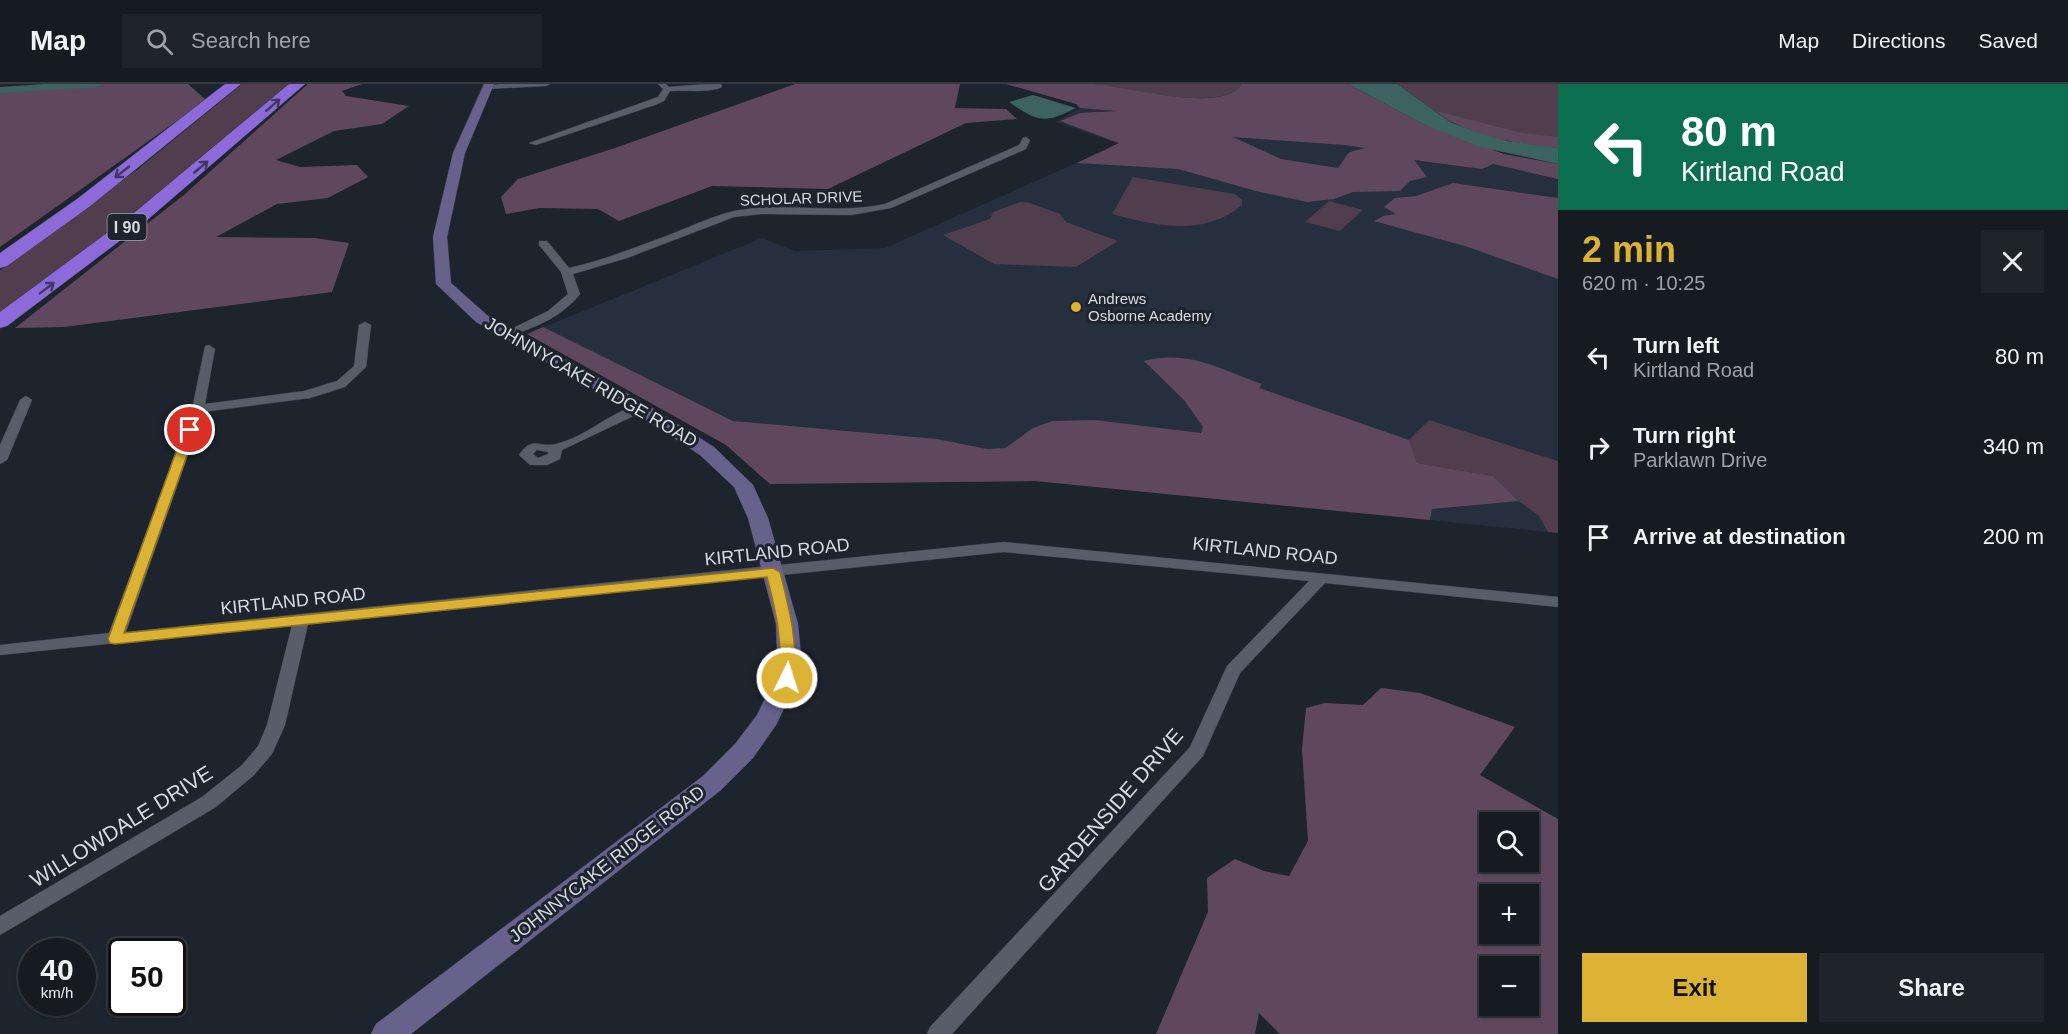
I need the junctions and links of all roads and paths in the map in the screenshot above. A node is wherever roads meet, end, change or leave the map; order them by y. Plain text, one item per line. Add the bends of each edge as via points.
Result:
1 (234, 84) edge
2 (298, 84) edge
3 (546, 84) edge
4 (717, 84) edge
5 (488, 86) edge
6 (703, 86) edge
7 (665, 87) edge
8 (1026, 140) dead end
9 (533, 143) dead end
10 (543, 243) dead end
11 (0, 262) edge
12 (568, 272) junction
13 (0, 322) edge
14 (364, 325) dead end
15 (507, 334) junction
16 (209, 349) dead end
17 (26, 400) dead end
18 (640, 408) junction
19 (198, 409) junction
20 (555, 448) dead end
21 (0, 460) edge
22 (773, 572) junction
23 (1322, 577) junction
24 (1558, 602) edge
25 (301, 619) junction
26 (115, 639) junction
27 (0, 650) edge
28 (0, 926) edge
29 (387, 1034) edge
30 (938, 1034) edge

1 -> 11 highway, I 90 via 84,203
13 -> 2 highway, I 90 via 140,217
3 - 5 street
4 - 6 street via 713,88
5 - 15 main road, JOHNNYCAKE RIDGE ROAD via 459,153 440,237 444,284 482,319
6 - 7 street
7 - 9 street via 662,99 652,104
8 - 12 street, SCHOLAR DRIVE via 1023,147 888,206 846,214 741,213 620,258
10 - 12 street
12 - 15 street via 574,294 565,306
14 - 19 street via 360,368 341,384 306,395
15 - 18 main road, JOHNNYCAKE RIDGE ROAD
16 - 19 street
17 - 21 street
18 - 20 street
18 - 22 main road, JOHNNYCAKE RIDGE ROAD via 707,451 743,485 758,518
19 - 26 street
22 - 23 street, KIRTLAND ROAD via 1004,547
22 - 25 street, KIRTLAND ROAD
22 - 29 main road, JOHNNYCAKE RIDGE ROAD via 786,624 787,678 767,719 744,751 712,783
23 - 24 street, KIRTLAND ROAD
23 - 30 street, GARDENSIDE DRIVE via 1233,670 1197,751
25 - 26 street, KIRTLAND ROAD
25 - 28 street, WILLOWDALE DRIVE via 276,725 266,749 248,770 209,802
26 - 27 street, KIRTLAND ROAD

